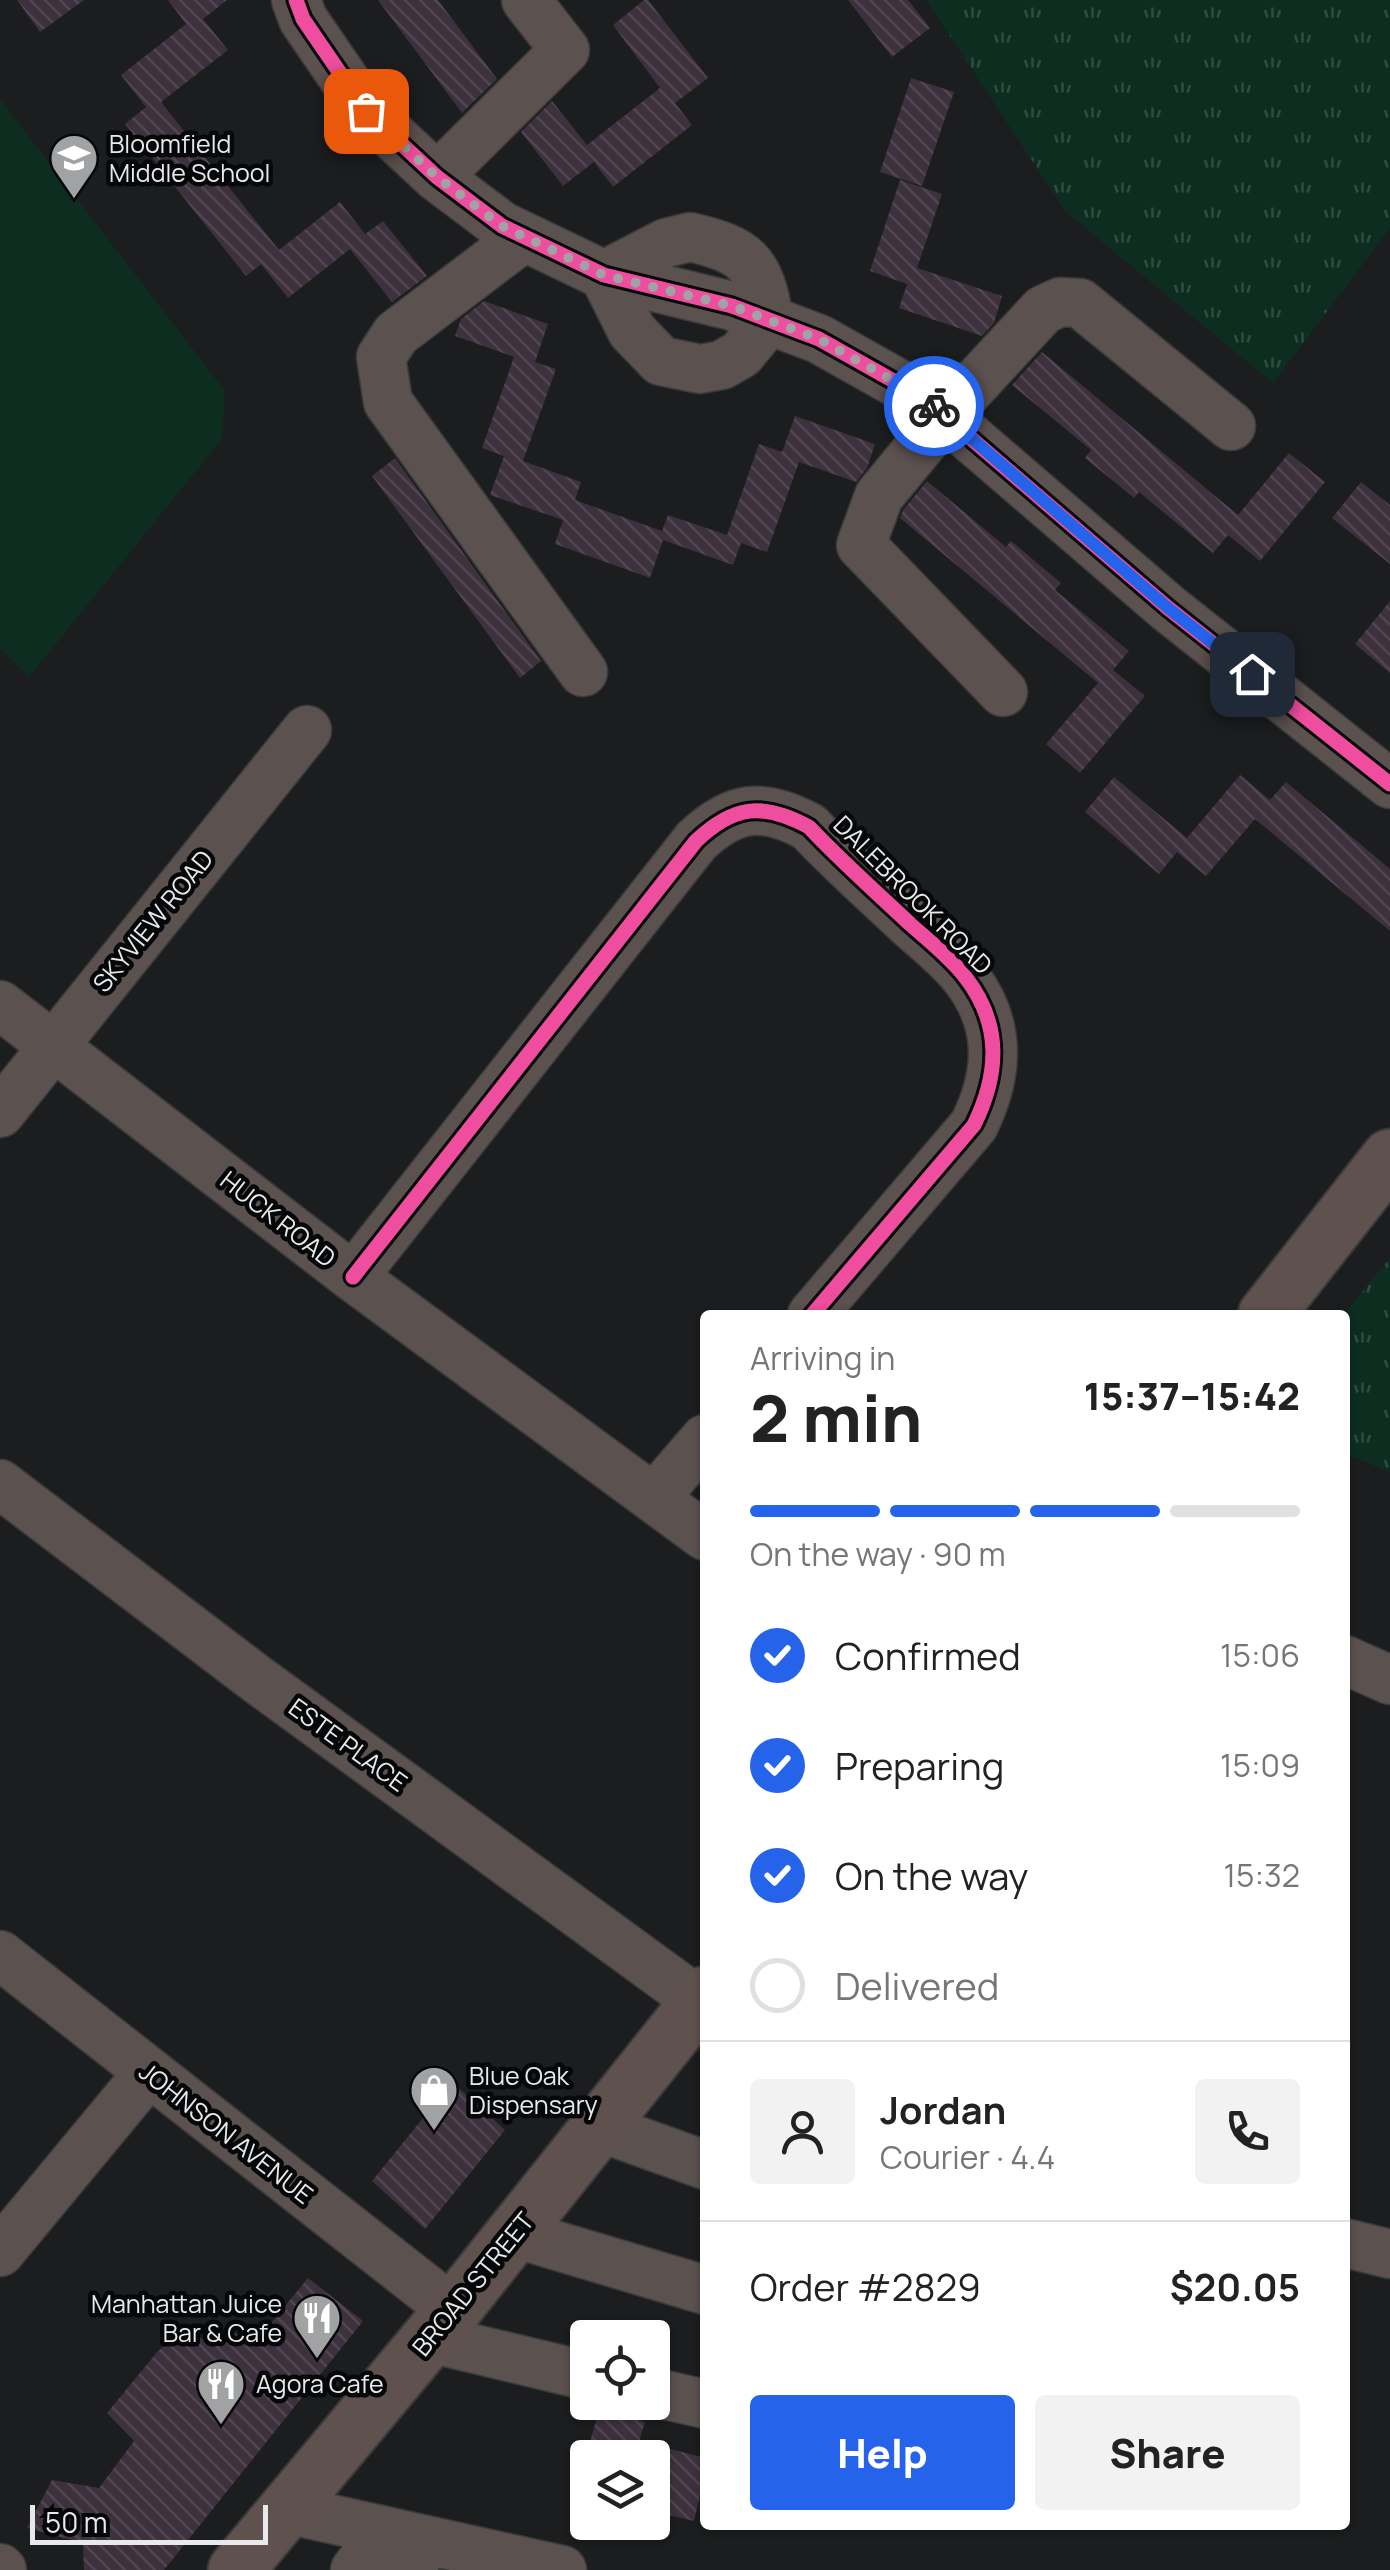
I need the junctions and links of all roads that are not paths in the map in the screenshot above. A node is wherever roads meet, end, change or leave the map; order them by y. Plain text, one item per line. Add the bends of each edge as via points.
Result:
1 (296, 0) edge
2 (526, 0) edge
3 (437, 177) junction
4 (524, 237) junction
5 (604, 275) junction
6 (769, 320) junction
7 (944, 416) junction
8 (1231, 426) dead end
9 (583, 672) dead end
10 (1003, 692) dead end
11 (307, 730) dead end
12 (1390, 784) edge
13 (0, 1005) edge
14 (54, 1046) junction
15 (0, 1113) edge
16 (1390, 1157) edge
17 (353, 1277) junction
18 (816, 1310) edge
19 (1270, 1310) edge
20 (700, 1445) edge
21 (0, 1484) edge
22 (654, 1498) junction
23 (700, 1532) edge
24 (1350, 1662) edge
25 (1390, 1680) edge
26 (0, 1956) edge
27 (700, 1998) edge
28 (700, 2004) edge
29 (149, 2072) junction
30 (599, 2127) junction
31 (700, 2163) edge
32 (525, 2220) junction
33 (1350, 2244) edge
34 (0, 2252) edge
35 (1390, 2254) edge
36 (700, 2263) edge
37 (700, 2288) edge
38 (441, 2324) junction
39 (570, 2370) edge
40 (670, 2396) edge
41 (700, 2403) edge
42 (286, 2509) junction
43 (427, 2561) edge
44 (236, 2570) edge
45 (355, 2570) edge
46 (562, 2570) edge

1 - 3 street via 366,111
2 - 3 street via 565,50
3 - 4 street
4 - 5 street
4 - 9 street via 396,334 381,357 388,402
5 - 6 street
5 - 6 street via 632,331 661,362 700,369 722,365 741,354
6 - 7 street via 819,339
7 - 8 street via 1044,310 1060,302 1080,303
7 - 10 street via 879,496 861,545
7 - 12 street via 1168,608
11 - 14 street, SKYVIEW ROAD
13 - 14 street, HUCK ROAD
14 - 15 street, SKYVIEW ROAD
14 - 17 street, HUCK ROAD
16 - 19 main road
17 - 18 street, DALEBROOK ROAD via 696,841 737,813 762,810 809,827 959,970 980,999 994,1049 993,1076 974,1124
17 - 22 street, HUCK ROAD
20 - 22 street
21 - 27 street, ESTE PLACE via 254,1677
22 - 23 street, HUCK ROAD
24 - 25 street
26 - 29 street, JOHNSON AVENUE
28 - 30 main road, BROAD STREET
29 - 34 street
29 - 38 street, JOHNSON AVENUE
30 - 31 street
30 - 32 main road, BROAD STREET
32 - 36 street
32 - 37 street
32 - 38 main road, BROAD STREET
33 - 35 street
38 - 39 street
38 - 42 main road, BROAD STREET
40 - 41 street
42 - 43 street
42 - 44 main road, BROAD STREET
43 - 45 street via 364,2558
43 - 46 street

